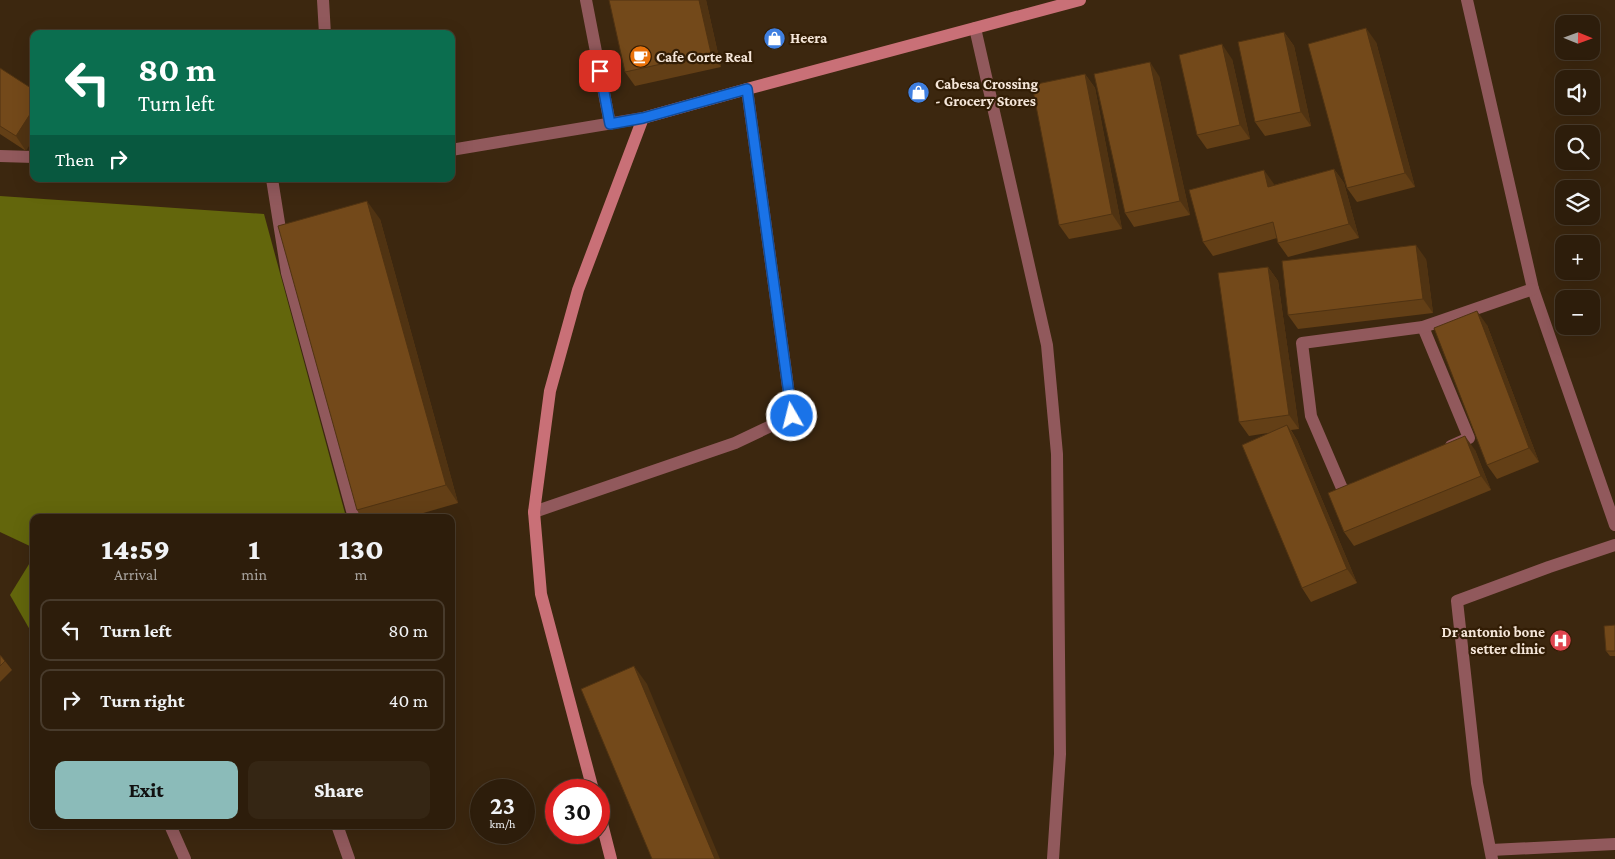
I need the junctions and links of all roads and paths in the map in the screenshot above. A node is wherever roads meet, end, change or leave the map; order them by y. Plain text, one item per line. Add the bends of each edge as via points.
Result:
1 (323, 0) edge
2 (586, 0) edge
3 (1080, 0) edge
4 (1467, 0) edge
5 (975, 28) junction
6 (324, 30) edge
7 (747, 89) junction
8 (643, 118) junction
9 (610, 124) junction
10 (455, 149) edge
11 (0, 156) edge
12 (30, 157) edge
13 (272, 182) edge
14 (1533, 289) junction
15 (1423, 327) junction
16 (1442, 450) edge
17 (1362, 485) edge
18 (534, 512) junction
19 (353, 514) edge
20 (1615, 525) edge
21 (1615, 545) edge
22 (590, 779) edge
23 (172, 829) edge
24 (338, 829) edge
25 (607, 844) edge
26 (1615, 844) edge
27 (1491, 854) edge
28 (185, 859) edge
29 (349, 859) edge
30 (611, 859) edge
31 (1053, 859) edge

1 - 6 street
2 - 9 street
3 - 5 main road
4 - 14 street
5 - 7 main road
5 - 31 street via 1047,345 1057,454 1060,754
7 - 8 main road
7 - 18 street via 792,416 735,443
8 - 9 street
8 - 18 main road via 578,290 550,390
9 - 10 street
11 - 12 street
13 - 19 street via 287,273
14 - 15 street
14 - 20 street
15 - 16 street via 1469,438
15 - 17 street via 1302,344 1311,416 1344,493
18 - 22 main road via 541,594
21 - 27 street via 1458,601 1477,783
23 - 28 street
24 - 29 street
25 - 30 main road
26 - 27 street

